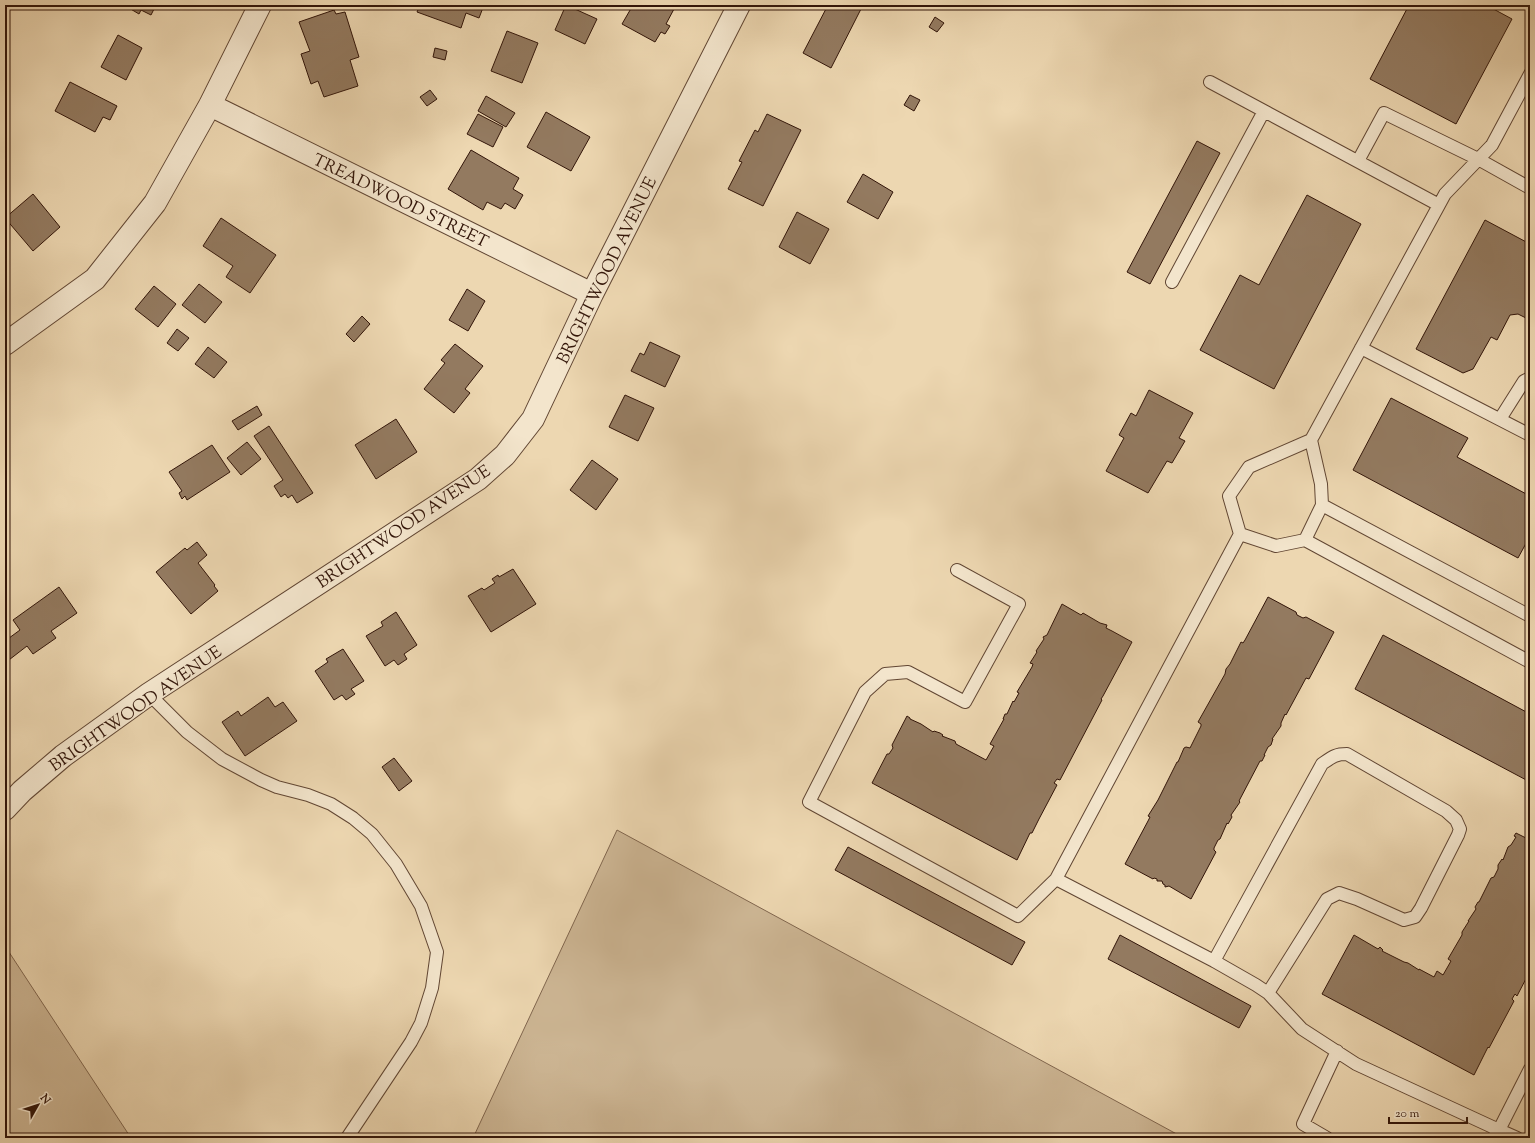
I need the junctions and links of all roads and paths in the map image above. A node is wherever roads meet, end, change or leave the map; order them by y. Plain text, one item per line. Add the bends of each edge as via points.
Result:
1 (260, 5) edge
2 (739, 5) edge
3 (1210, 82) dead end
4 (1528, 82) edge
5 (210, 105) junction
6 (1264, 111) junction
7 (1478, 159) junction
8 (1358, 161) junction
9 (1530, 188) edge
10 (1439, 205) junction
11 (1172, 282) dead end
12 (592, 294) junction
13 (5, 344) edge
14 (1361, 348) junction
15 (1530, 378) edge
16 (1500, 418) junction
17 (1530, 435) edge
18 (1311, 440) junction
19 (1322, 505) junction
20 (1240, 534) junction
21 (1305, 540) junction
22 (957, 570) dead end
23 (1530, 616) edge
24 (1530, 662) edge
25 (149, 694) junction
26 (5, 809) edge
27 (1056, 879) junction
28 (1214, 961) junction
29 (1268, 993) junction
30 (1337, 1051) junction
31 (1530, 1069) edge
32 (1496, 1134) edge
33 (347, 1138) edge
34 (1326, 1138) edge
35 (1517, 1138) edge

1 - 5 street
2 - 12 street, BRIGHTWOOD AVENUE
3 - 6 lane
4 - 7 lane via 1492,145
5 - 12 street, TREADWOOD STREET
5 - 13 street via 155,204 95,279
6 - 8 lane
6 - 11 lane
7 - 8 lane via 1384,113
7 - 9 lane
7 - 10 lane via 1445,194
8 - 10 lane
10 - 14 lane
12 - 25 street, BRIGHTWOOD AVENUE via 533,419 499,460 478,479
14 - 16 lane
14 - 18 lane
15 - 16 lane via 1524,381
16 - 17 lane
18 - 19 lane
18 - 20 lane via 1249,467 1228,496
19 - 21 lane
19 - 23 lane
20 - 21 lane via 1276,546
20 - 27 lane
21 - 24 lane
22 - 27 lane via 1019,604 965,702 908,672 885,674 865,692 809,802 1018,916
25 - 26 street, BRIGHTWOOD AVENUE via 63,756
25 - 33 lane via 187,732 222,759 277,787 308,794 331,804 353,818 372,834 396,864 420,906 437,952 428,1002 411,1042
27 - 28 lane
28 - 29 lane
28 - 29 lane via 1322,764 1331,758 1338,754 1347,754 1456,820 1460,829 1458,835 1415,917 1404,920 1339,893 1328,899
29 - 30 lane via 1302,1029
30 - 32 lane via 1356,1064
30 - 34 lane via 1303,1124
31 - 32 lane
32 - 35 lane

